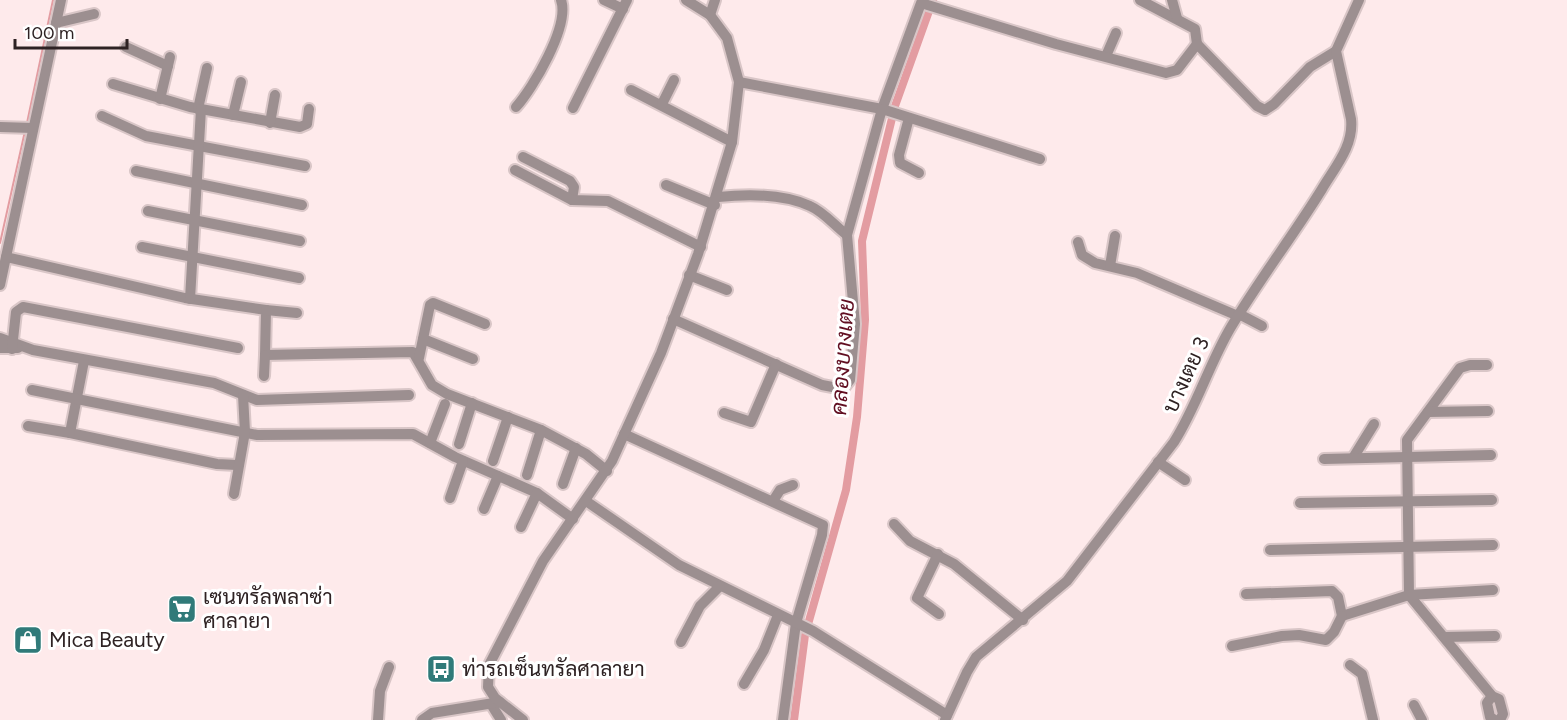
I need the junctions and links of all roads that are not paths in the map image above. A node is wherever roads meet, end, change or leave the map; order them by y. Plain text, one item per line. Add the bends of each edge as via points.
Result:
1 (61, 0) edge
2 (561, 0) edge
3 (604, 0) edge
4 (686, 0) edge
5 (715, 0) edge
6 (1140, 0) edge
7 (1172, 0) edge
8 (1359, 0) edge
9 (922, 2) edge
10 (625, 4) edge
11 (94, 14) dead end
12 (710, 15) junction
13 (1177, 18) junction
14 (56, 23) junction
15 (1116, 33) dead end
16 (1197, 44) junction
17 (126, 47) dead end
18 (1336, 51) junction
19 (1106, 56) junction
20 (207, 68) dead end
21 (674, 81) dead end
22 (241, 82) dead end
23 (739, 82) junction
24 (113, 84) dead end
25 (631, 90) dead end
26 (275, 95) dead end
27 (160, 99) junction
28 (662, 105) junction
29 (516, 107) dead end
30 (573, 108) dead end
31 (200, 109) junction
32 (309, 109) dead end
33 (889, 111) junction
34 (102, 116) dead end
35 (233, 116) junction
36 (909, 118) junction
37 (270, 123) junction
38 (0, 128) edge
39 (28, 128) junction
40 (732, 142) junction
41 (200, 147) junction
42 (523, 157) dead end
43 (1040, 159) dead end
44 (305, 166) dead end
45 (515, 170) dead end
46 (136, 171) dead end
47 (919, 173) dead end
48 (666, 184) dead end
49 (197, 185) junction
50 (572, 200) junction
51 (716, 201) junction
52 (302, 205) dead end
53 (148, 211) dead end
54 (195, 219) junction
55 (847, 235) junction
56 (1115, 236) dead end
57 (300, 241) dead end
58 (1078, 242) dead end
59 (142, 247) dead end
60 (701, 247) junction
61 (6, 257) junction
62 (193, 258) junction
63 (1110, 266) junction
64 (690, 275) junction
65 (299, 278) dead end
66 (0, 285) edge
67 (727, 290) dead end
68 (190, 299) junction
69 (266, 310) junction
70 (297, 314) dead end
71 (1239, 315) junction
72 (673, 319) junction
73 (485, 324) dead end
74 (1262, 326) dead end
75 (0, 338) edge
76 (423, 339) junction
77 (11, 346) edge
78 (238, 348) dead end
79 (265, 355) junction
80 (419, 358) junction
81 (473, 359) dead end
82 (84, 361) junction
83 (776, 364) junction
84 (1487, 365) dead end
85 (264, 376) dead end
86 (32, 390) dead end
87 (243, 395) junction
88 (409, 395) dead end
89 (79, 400) junction
90 (472, 403) junction
91 (445, 404) dead end
92 (1488, 411) dead end
93 (1428, 412) junction
94 (724, 413) dead end
95 (508, 417) junction
96 (1374, 424) dead end
97 (28, 426) dead end
98 (541, 430) junction
99 (245, 432) junction
100 (70, 433) junction
101 (624, 434) junction
102 (430, 443) junction
103 (459, 444) dead end
104 (576, 448) junction
105 (1491, 455) dead end
106 (1407, 456) junction
107 (1353, 458) junction
108 (1324, 459) dead end
109 (463, 460) junction
110 (493, 461) dead end
111 (1158, 462) junction
112 (237, 465) junction
113 (607, 471) junction
114 (527, 474) dead end
115 (498, 476) junction
116 (1185, 480) dead end
117 (563, 484) dead end
118 (793, 484) dead end
119 (537, 493) junction
120 (234, 494) dead end
121 (450, 498) dead end
122 (1492, 500) dead end
123 (586, 501) junction
124 (773, 501) junction
125 (1407, 502) junction
126 (1300, 504) dead end
127 (484, 509) dead end
128 (573, 519) junction
129 (894, 524) dead end
130 (521, 527) dead end
131 (1493, 545) dead end
132 (1408, 548) junction
133 (1270, 550) dead end
134 (938, 554) junction
135 (720, 586) junction
136 (1493, 590) dead end
137 (1246, 594) dead end
138 (1409, 595) junction
139 (939, 614) dead end
140 (778, 615) junction
141 (1342, 616) junction
142 (1023, 620) junction
143 (798, 624) junction
144 (1496, 636) dead end
145 (1444, 637) junction
146 (681, 642) dead end
147 (1232, 646) dead end
148 (1350, 665) dead end
149 (388, 667) dead end
150 (744, 684) dead end
151 (1492, 696) junction
152 (495, 703) junction
153 (1414, 705) dead end
154 (946, 718) edge
155 (378, 720) edge
156 (422, 720) edge
157 (501, 720) edge
158 (523, 720) edge
159 (783, 720) edge
160 (1372, 720) edge
161 (1422, 720) edge
162 (1495, 720) edge
163 (1500, 720) edge

1 - 14 street
2 - 29 street via 564,10 558,32 528,93
3 - 10 street
4 - 12 street
5 - 12 street
6 - 13 street
7 - 13 street
8 - 18 street
9 - 19 street
9 - 33 street
10 - 30 street
11 - 14 street
12 - 23 street via 728,38
13 - 16 street via 1195,29
14 - 39 street
15 - 19 street
16 - 18 street via 1265,110
16 - 19 street via 1171,74
17 - 27 street via 169,62
18 - 71 street, บางเตย 3 via 1352,129 1347,147
20 - 31 street
21 - 28 street
22 - 35 street
23 - 33 street
23 - 40 street
24 - 27 street
25 - 28 street
26 - 37 street
27 - 31 street
28 - 40 street
31 - 35 street
31 - 41 street
32 - 37 street via 304,127
33 - 36 street
33 - 55 street
34 - 41 street via 146,136
35 - 37 street
36 - 43 street
36 - 47 street via 900,163
38 - 39 street
39 - 61 street
40 - 51 street
41 - 44 street
41 - 49 street
42 - 50 street via 570,181 574,187
45 - 50 street
46 - 49 street
48 - 51 street
49 - 52 street
49 - 54 street
50 - 60 street via 608,201
51 - 55 street via 757,195 794,200 812,206
51 - 60 street
53 - 54 street
54 - 57 street
54 - 62 street
55 - 83 street via 855,306 848,385 839,389 822,385
56 - 63 street
58 - 63 street via 1086,259
59 - 62 street
60 - 64 street
61 - 66 street
61 - 68 street
62 - 65 street
62 - 68 street
63 - 71 street via 1137,273
64 - 67 street
64 - 72 street
68 - 69 street
69 - 70 street
69 - 79 street
71 - 74 street
71 - 111 street, บางเตย 3 via 1185,424
72 - 83 street
72 - 101 street
73 - 76 street via 433,303
75 - 77 street
76 - 80 street
76 - 81 street
77 - 78 street via 16,312 23,307
77 - 82 street
79 - 80 street via 406,350
79 - 85 street
80 - 90 street via 432,385
82 - 87 street via 214,383
82 - 89 street
83 - 94 street via 751,422
84 - 93 street via 1460,368
86 - 89 street
87 - 88 street via 257,400
87 - 99 street
89 - 99 street
89 - 100 street
90 - 95 street
90 - 103 street
91 - 102 street
92 - 93 street
93 - 106 street via 1409,434
95 - 98 street
95 - 110 street
96 - 107 street
97 - 100 street
98 - 104 street
98 - 114 street
99 - 102 street via 407,433
99 - 112 street
100 - 112 street
101 - 113 street
101 - 124 street
102 - 109 street
104 - 113 street
104 - 117 street
105 - 106 street
106 - 107 street
106 - 125 street
107 - 108 street
109 - 115 street
109 - 121 street
111 - 116 street
111 - 142 street, บางเตย 3 via 1067,581
112 - 120 street
113 - 123 street
115 - 119 street
115 - 127 street
118 - 124 street via 780,490
119 - 128 street
119 - 130 street
122 - 125 street
123 - 128 street
123 - 135 street via 679,565
124 - 143 street via 823,525
125 - 126 street
125 - 132 street
128 - 152 street via 525,592 489,665 488,687
129 - 134 street via 910,541
131 - 132 street
132 - 133 street
132 - 138 street
134 - 139 street via 917,598
134 - 142 street
135 - 140 street
135 - 146 street via 700,606
136 - 138 street
137 - 141 street via 1332,591 1338,597
138 - 141 street
138 - 145 street
140 - 143 street
140 - 150 street
141 - 147 street via 1326,640 1282,636
142 - 154 street, บางเตย 3 via 976,657
143 - 154 street
143 - 159 street
144 - 145 street
145 - 151 street
148 - 160 street via 1362,674
149 - 155 street via 380,691
151 - 162 street via 1487,703 1490,717
151 - 163 street via 1499,699 1503,714
152 - 156 street via 432,713
152 - 157 street
152 - 158 street
153 - 161 street

